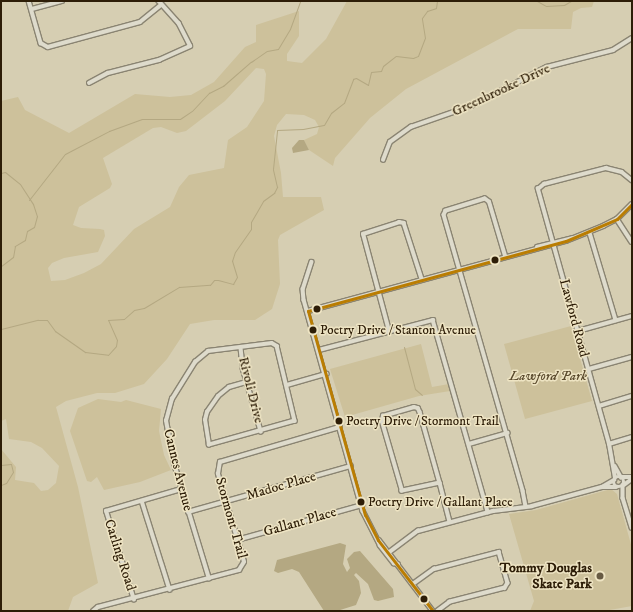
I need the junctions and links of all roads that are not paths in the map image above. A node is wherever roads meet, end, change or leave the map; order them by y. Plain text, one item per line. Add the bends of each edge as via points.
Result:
1 (29, 1) edge
2 (62, 1) edge
3 (158, 1) edge
4 (161, 5) junction
5 (32, 9) junction
6 (632, 38) edge
7 (89, 83) dead end
8 (383, 160) dead end
9 (632, 180) edge
10 (632, 204) edge
11 (616, 218) junction
12 (590, 233) junction
13 (632, 242) edge
14 (553, 243) junction
15 (505, 256) junction
16 (312, 262) dead end
17 (461, 268) junction
18 (422, 279) junction
19 (378, 292) junction
20 (308, 311) junction
21 (632, 316) edge
22 (616, 320) junction
23 (389, 331) junction
24 (578, 331) junction
25 (241, 348) junction
26 (319, 350) junction
27 (632, 357) edge
28 (588, 369) junction
29 (326, 374) junction
30 (247, 382) junction
31 (287, 385) junction
32 (632, 396) edge
33 (599, 406) junction
34 (340, 427) junction
35 (261, 431) junction
36 (507, 433) junction
37 (632, 437) edge
38 (469, 444) junction
39 (609, 444) junction
40 (614, 465) junction
41 (351, 466) junction
42 (622, 477) junction
43 (632, 478) edge
44 (614, 479) junction
45 (440, 483) junction
46 (624, 485) junction
47 (602, 487) junction
48 (616, 487) junction
49 (181, 489) junction
50 (623, 498) junction
51 (142, 501) junction
52 (226, 501) junction
53 (362, 505) junction
54 (526, 506) junction
55 (188, 512) junction
56 (488, 512) junction
57 (450, 522) junction
58 (632, 528) edge
59 (237, 540) junction
60 (388, 553) junction
61 (209, 579) junction
62 (413, 584) junction
63 (170, 590) junction
64 (134, 600) junction
65 (93, 611) edge
66 (433, 611) edge
67 (438, 611) edge

1 - 5 street
2 - 5 street
3 - 4 street
4 - 5 street via 140,22 48,47 42,43
4 - 7 street via 179,24 190,46 159,60 108,73
6 - 8 street, Greenbrooke Drive via 613,50 546,67 471,106 411,127 390,142
9 - 14 street, Lawford Road via 622,172 606,168 544,184 538,189
10 - 11 street
11 - 12 street
11 - 13 street
12 - 14 street
12 - 22 street
14 - 15 street
14 - 24 street, Lawford Road
15 - 17 street
15 - 17 street via 489,202 481,199 449,208 445,212
16 - 20 street via 304,289
17 - 18 street
17 - 36 street
18 - 19 street
18 - 19 street via 407,226 399,222 362,234
19 - 20 street
19 - 23 street
20 - 26 street
21 - 22 street
22 - 24 street
23 - 26 street
23 - 38 street via 429,320 435,323
24 - 28 street, Lawford Road
25 - 30 street, Rivoli Drive
25 - 31 street, Cannes Avenue via 272,343 276,346
25 - 49 street, Cannes Avenue via 208,351 195,362 172,399 166,422
26 - 29 street
27 - 28 street
28 - 33 street, Lawford Road
29 - 31 street
29 - 34 street
30 - 35 street, Rivoli Drive
30 - 35 street via 229,387 218,396 207,412 205,420 209,445
31 - 35 street, Cannes Avenue via 295,421
32 - 33 street
33 - 39 street, Lawford Road
34 - 41 street
34 - 52 street, Stormont Trail via 220,462 218,474
36 - 38 street
36 - 54 street
37 - 39 street
38 - 56 street
39 - 40 street, Lawford Road
40 - 42 street, Lawford Road
40 - 44 street, Lawford Road
41 - 52 street, Madoc Place
41 - 53 street
42 - 43 street
42 - 44 street
42 - 46 street, Lawford Road
43 - 46 street
44 - 47 street
44 - 48 street, Lawford Road
45 - 45 street via 418,408 383,416 382,422 402,491
45 - 57 street
46 - 48 street
46 - 50 street
47 - 48 street
47 - 54 street
48 - 50 street
49 - 51 street
49 - 55 street, Cannes Avenue
50 - 58 street
51 - 63 street
51 - 64 street, Carling Road via 106,511
52 - 55 street, Madoc Place
52 - 59 street, Stormont Trail
53 - 59 street, Gallant Place
53 - 60 street via 378,540
54 - 56 street
55 - 61 street, Cannes Avenue
56 - 57 street
57 - 60 street via 418,531
59 - 61 street, Stormont Trail via 244,566 239,570
60 - 62 street
61 - 63 street, Stormont Trail
62 - 66 street
62 - 67 street via 439,567 499,552 508,582 505,588 450,602
63 - 64 street, Stormont Trail
64 - 65 street, Stormont Trail via 98,607

